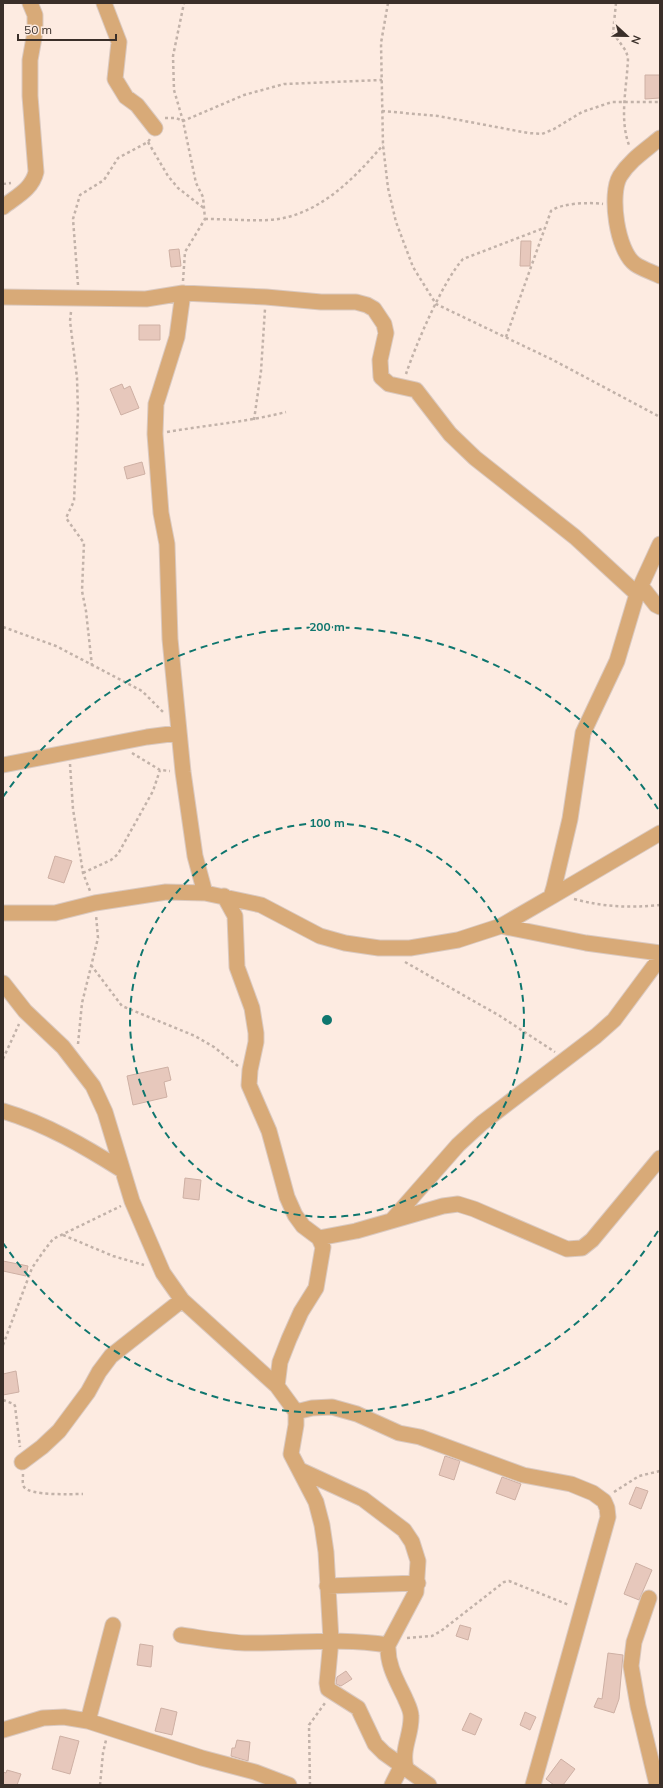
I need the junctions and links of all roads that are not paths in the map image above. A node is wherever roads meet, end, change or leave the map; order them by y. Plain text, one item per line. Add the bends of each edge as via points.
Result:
1 (30, 3) edge
2 (104, 3) edge
3 (155, 128) road end
4 (660, 138) edge
5 (3, 207) edge
6 (660, 276) edge
7 (183, 293) junction
8 (3, 296) edge
9 (660, 544) edge
10 (639, 590) junction
11 (660, 607) edge
12 (178, 731) junction
13 (3, 766) edge
14 (660, 833) edge
15 (205, 892) junction
16 (554, 895) junction
17 (224, 896) junction
18 (3, 914) edge
19 (501, 926) junction
20 (660, 953) edge
21 (660, 958) edge
22 (3, 983) edge
23 (3, 1110) edge
24 (660, 1158) edge
25 (122, 1170) junction
26 (394, 1219) junction
27 (319, 1238) junction
28 (182, 1300) junction
29 (277, 1386) junction
30 (296, 1412) junction
31 (22, 1462) dead end
32 (300, 1470) junction
33 (418, 1583) junction
34 (327, 1586) junction
35 (649, 1598) dead end
36 (112, 1625) dead end
37 (181, 1635) dead end
38 (331, 1640) junction
39 (389, 1642) junction
40 (88, 1721) junction
41 (3, 1730) edge
42 (404, 1767) junction
43 (274, 1782) edge
44 (289, 1785) edge
45 (392, 1785) edge
46 (429, 1785) edge
47 (533, 1785) edge
48 (657, 1785) edge

1 - 5 street via 35,15 30,60 30,96 36,172 34,182 28,189
2 - 3 street via 119,42 115,79 126,97 137,105
4 - 6 street via 635,158 615,187 619,237 624,250 634,264
7 - 8 street via 146,299
7 - 10 street via 356,302 374,309 381,317 386,333 380,360 381,377 389,384 416,390 450,434 475,458
7 - 12 street via 177,337 156,404 155,434 166,544 170,638
9 - 10 street
10 - 11 street
10 - 16 street via 617,661 582,733 570,819
12 - 13 street
12 - 15 street via 195,856
14 - 16 street
15 - 17 street
15 - 18 street via 166,892 95,903 55,913
16 - 19 street
17 - 19 street via 261,905 320,936 380,948 410,948 458,940
17 - 27 street via 235,916 237,967 252,1008 256,1033 249,1085 269,1131 287,1197 295,1215 303,1226
19 - 20 street via 586,943
21 - 26 street via 614,1020 482,1123 458,1145
22 - 25 street via 25,1011 63,1047 94,1086 105,1112
23 - 25 street via 76,1141
24 - 26 street via 592,1240 582,1248 567,1249 458,1204
25 - 28 street via 132,1201 163,1273
26 - 27 street via 356,1231
27 - 29 street via 323,1247 319,1278 286,1345 280,1362
28 - 29 street
28 - 31 street via 105,1362 88,1392 59,1431
29 - 30 street
30 - 32 street via 291,1454
30 - 47 street via 332,1407 357,1414 399,1433 420,1437 523,1475 571,1484 593,1492 604,1501 608,1517
32 - 33 street via 363,1499 404,1530 412,1542 418,1561
32 - 34 street via 316,1502 322,1524
33 - 34 street
33 - 39 street via 416,1592
34 - 38 street
35 - 48 street via 634,1642 631,1666
36 - 40 street
37 - 38 street via 245,1643
38 - 39 street
38 - 42 street via 328,1690 358,1708 375,1744
39 - 42 street via 390,1666 411,1714 411,1725 404,1749
40 - 41 street via 64,1717 42,1718
40 - 43 street via 202,1758 255,1772
42 - 45 street
42 - 46 street
43 - 44 street

